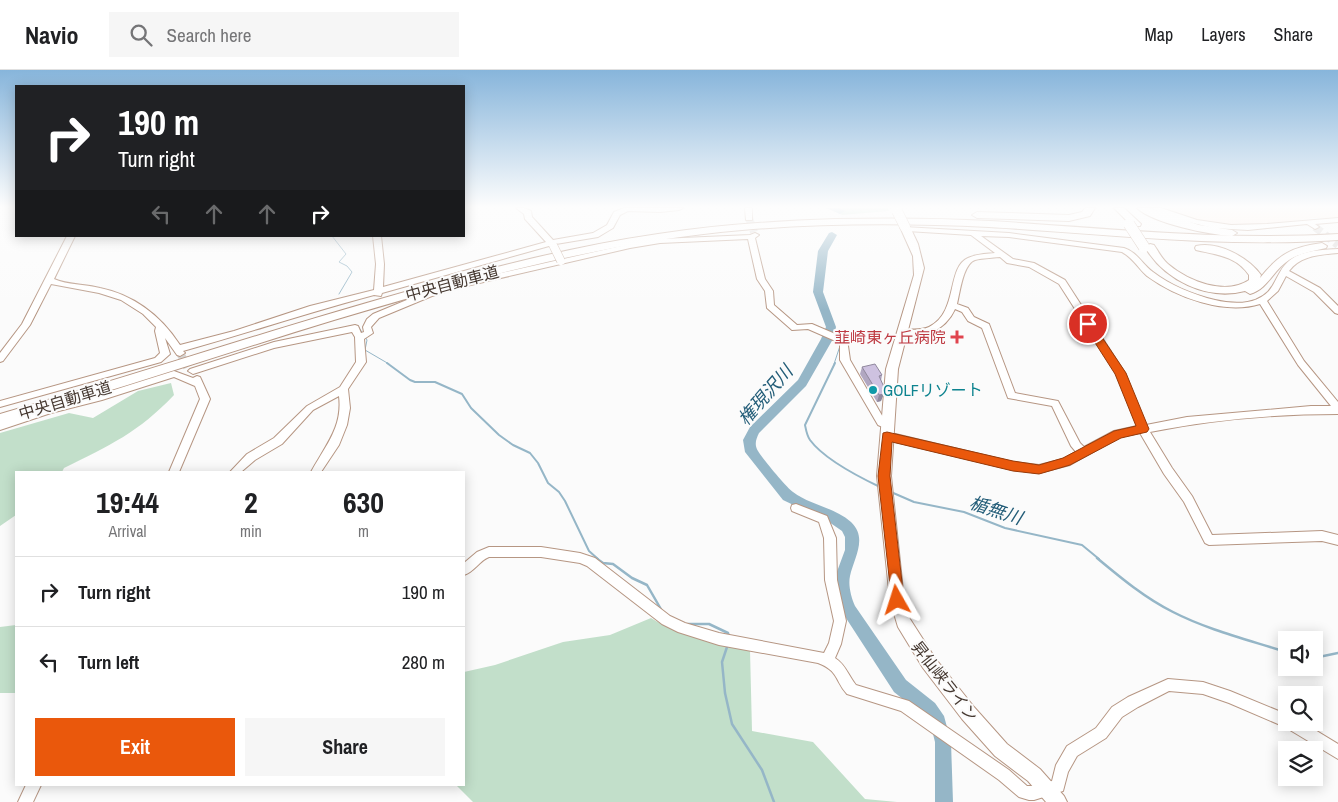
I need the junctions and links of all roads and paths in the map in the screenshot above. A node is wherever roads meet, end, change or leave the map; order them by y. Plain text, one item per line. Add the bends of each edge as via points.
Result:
1 (68, 242) edge
2 (378, 242) edge
3 (560, 242) edge
4 (606, 242) edge
5 (634, 242) edge
6 (659, 242) edge
7 (754, 242) tunnel mouth
8 (913, 242) edge
9 (985, 242) edge
10 (1071, 242) edge
11 (1144, 242) edge
12 (1151, 242) edge
13 (1338, 243) edge
14 (552, 244) junction
15 (1147, 247) junction
16 (1338, 251) edge
17 (999, 254) junction
18 (561, 262) junction
19 (1284, 271) junction
20 (50, 280) junction
21 (378, 292) junction
22 (1262, 300) junction
23 (952, 305) junction
24 (1338, 310) edge
25 (162, 327) junction
26 (902, 332) junction
27 (360, 337) junction
28 (0, 360) edge
29 (199, 384) junction
30 (343, 388) junction
31 (0, 404) edge
32 (1338, 410) edge
33 (0, 412) edge
34 (0, 419) edge
35 (0, 426) edge
36 (1143, 429) junction
37 (887, 430) junction
38 (1083, 452) junction
39 (174, 471) edge
40 (236, 471) edge
41 (317, 471) edge
42 (796, 508) dead end
43 (1338, 540) edge
44 (465, 569) edge
45 (827, 660) junction
46 (1278, 718) edge
47 (1302, 731) edge
48 (1338, 752) edge
49 (33, 786) edge
50 (1046, 789) junction
51 (25, 802) edge
52 (1058, 802) edge

1 - 20 street
2 - 21 street
3 - 14 street
4 - 33 highway, 中央自動車道 via 475,272 318,315
5 - 34 highway, 中央自動車道 via 497,271 298,326
6 - 18 street
7 - 37 street via 770,306 795,328 809,326 840,339 845,346 845,360 849,368
8 - 26 main road, 昇仙峡ライン via 919,256 919,275
9 - 17 street
10 - 22 street via 1124,250 1157,278 1197,297 1236,305
11 - 15 highway
12 - 15 highway via 1234,256 1250,267 1255,275 1254,281 1232,290 1191,282 1164,266
13 - 15 highway via 1292,254 1281,260 1256,288 1227,294 1200,289 1177,278 1155,262
14 - 18 street, bridge
14 - 21 street
16 - 19 street via 1297,259
17 - 23 street via 970,260 966,264 956,284
17 - 36 street via 1010,261 1031,265 1062,282 1120,373
18 - 27 street via 460,285 383,310 370,321 367,326 369,333
19 - 22 street via 1275,289
19 - 24 street via 1317,290
20 - 25 street via 114,294 144,311
20 - 28 street via 26,325
21 - 25 street via 313,308 179,351
22 - 32 street via 1301,363
23 - 26 street via 946,318 933,329 920,334
23 - 38 street via 965,310 971,319 986,326 1011,396 1055,403 1076,446
25 - 31 street via 159,331 166,350 163,357
26 - 37 main road, 昇仙峡ライン via 892,369
27 - 29 street via 355,328 288,341 191,369
27 - 30 street via 361,362
29 - 35 street via 174,374
29 - 39 street via 205,398
30 - 40 street via 310,408 278,441 251,457
30 - 41 street via 345,408 341,427
32 - 36 street via 1187,422
36 - 38 street via 1118,434
36 - 43 street via 1188,499 1209,540 1322,536
37 - 38 street via 1013,466 1039,469 1066,462
37 - 50 main road, 昇仙峡ライン via 886,504 897,600 903,622 928,663 968,713 1001,750 1034,775
42 - 45 street via 823,519 830,538 831,580 840,621 835,644
44 - 45 street via 480,555 489,552 580,557 678,626 718,638
45 - 50 street via 837,666 852,690 904,706 1004,775 1018,789 1035,794
46 - 50 street via 1203,688 1168,685 1117,712 1101,733 1072,751 1061,770 1058,786
47 - 48 street
49 - 51 street
50 - 52 main road, 昇仙峡ライン

